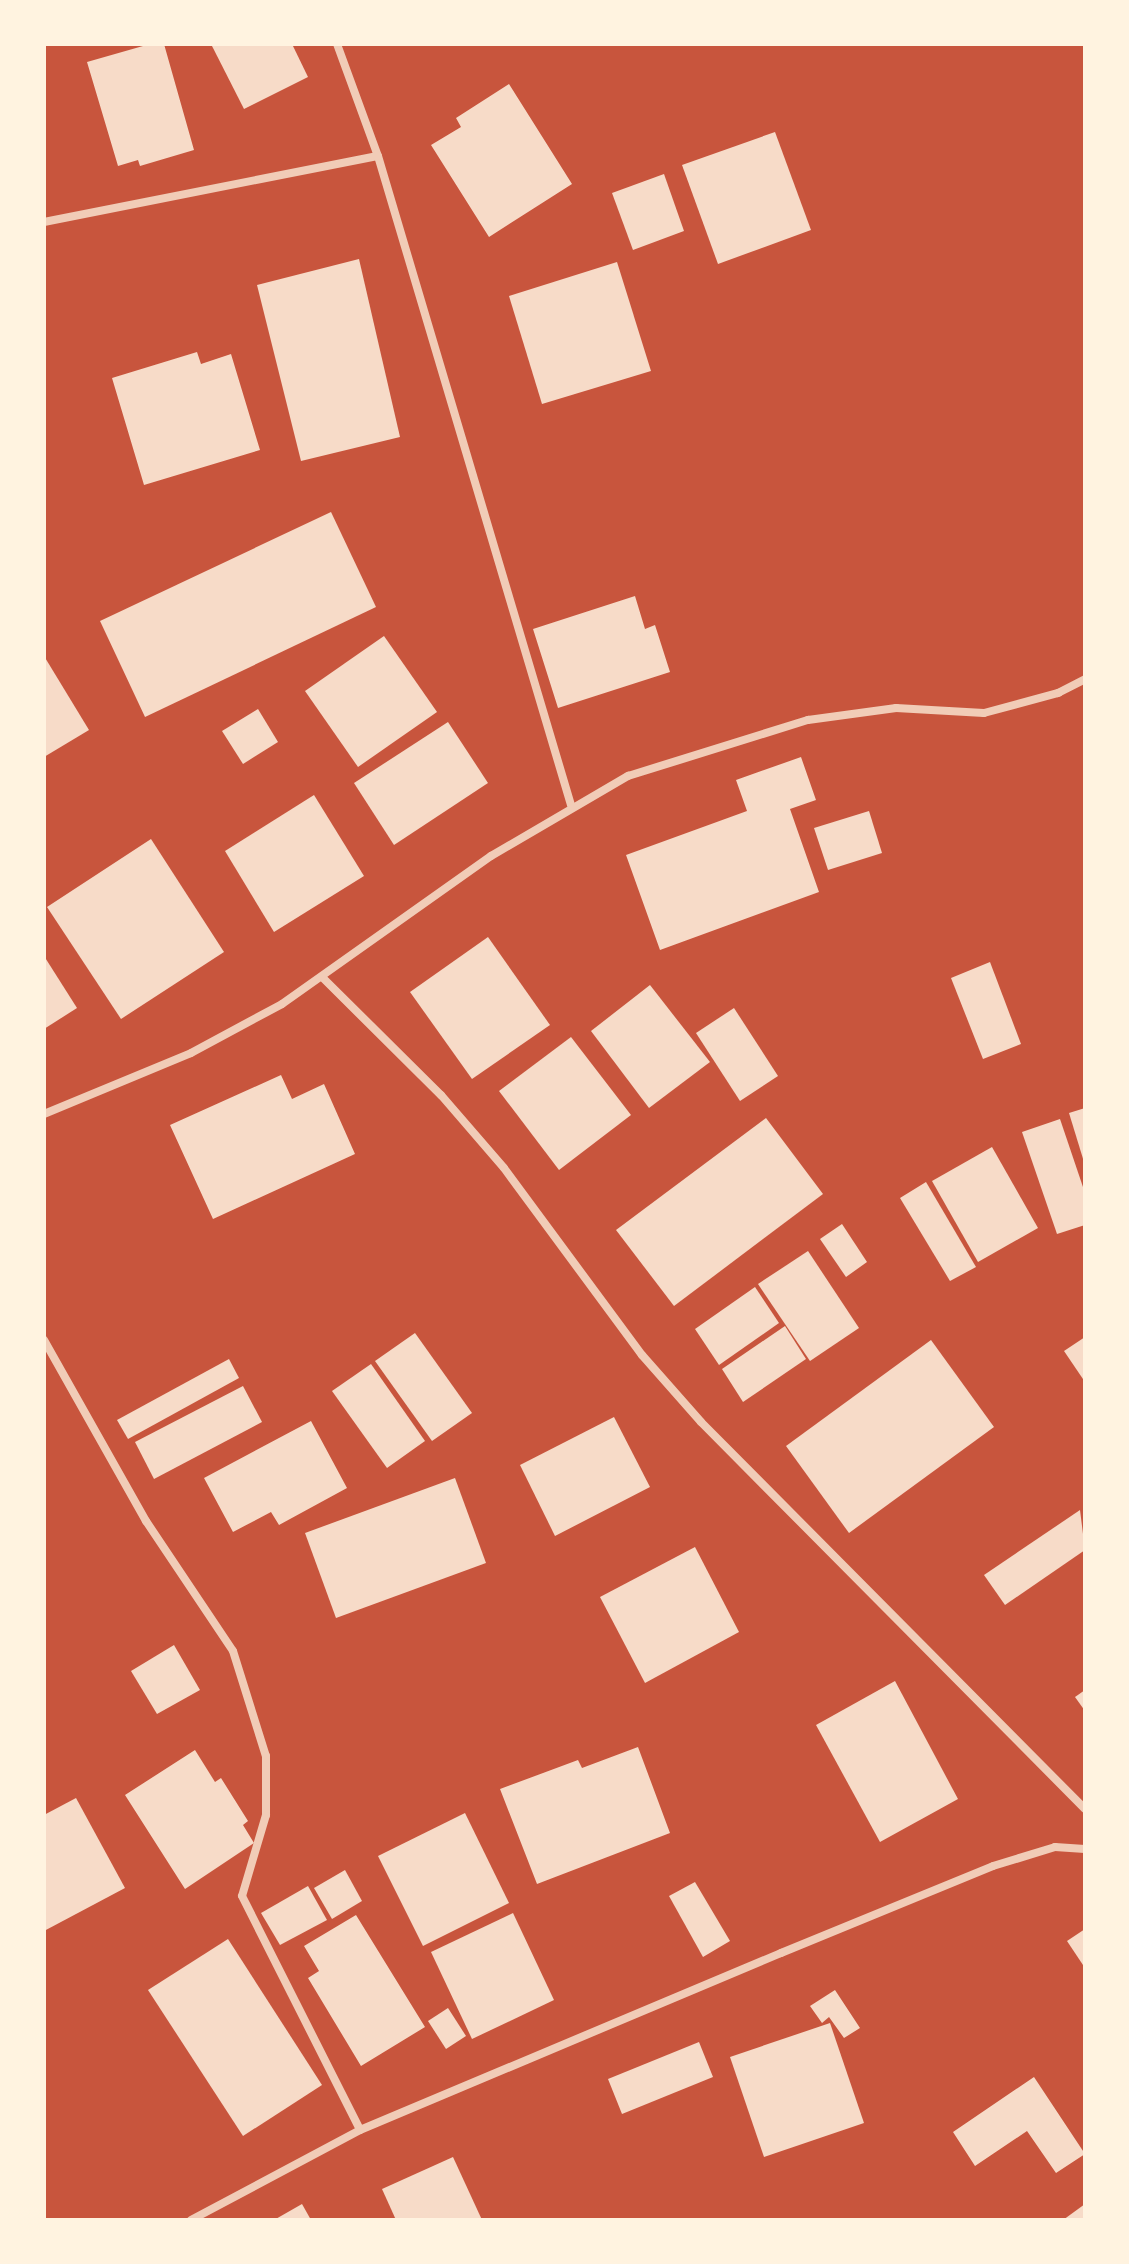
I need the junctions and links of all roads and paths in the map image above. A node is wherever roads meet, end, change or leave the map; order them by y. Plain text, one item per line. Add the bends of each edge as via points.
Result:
1 (337, 44) edge
2 (378, 156) junction
3 (44, 222) edge
4 (1085, 679) edge
5 (571, 805) junction
6 (322, 977) junction
7 (44, 1114) edge
8 (44, 1340) edge
9 (1085, 1809) edge
10 (1085, 1849) edge
11 (360, 2130) junction
12 (191, 2220) edge

1 - 2 street
2 - 3 street
2 - 5 street
4 - 5 street via 1058,693 984,713 896,708 808,720 628,776
5 - 6 street
6 - 7 street via 191,1053
6 - 9 street via 441,1095 504,1168 642,1355 701,1422
8 - 11 street via 146,1521 233,1651 266,1756 266,1815 242,1896
10 - 11 street via 1055,1847 993,1866
11 - 12 street

